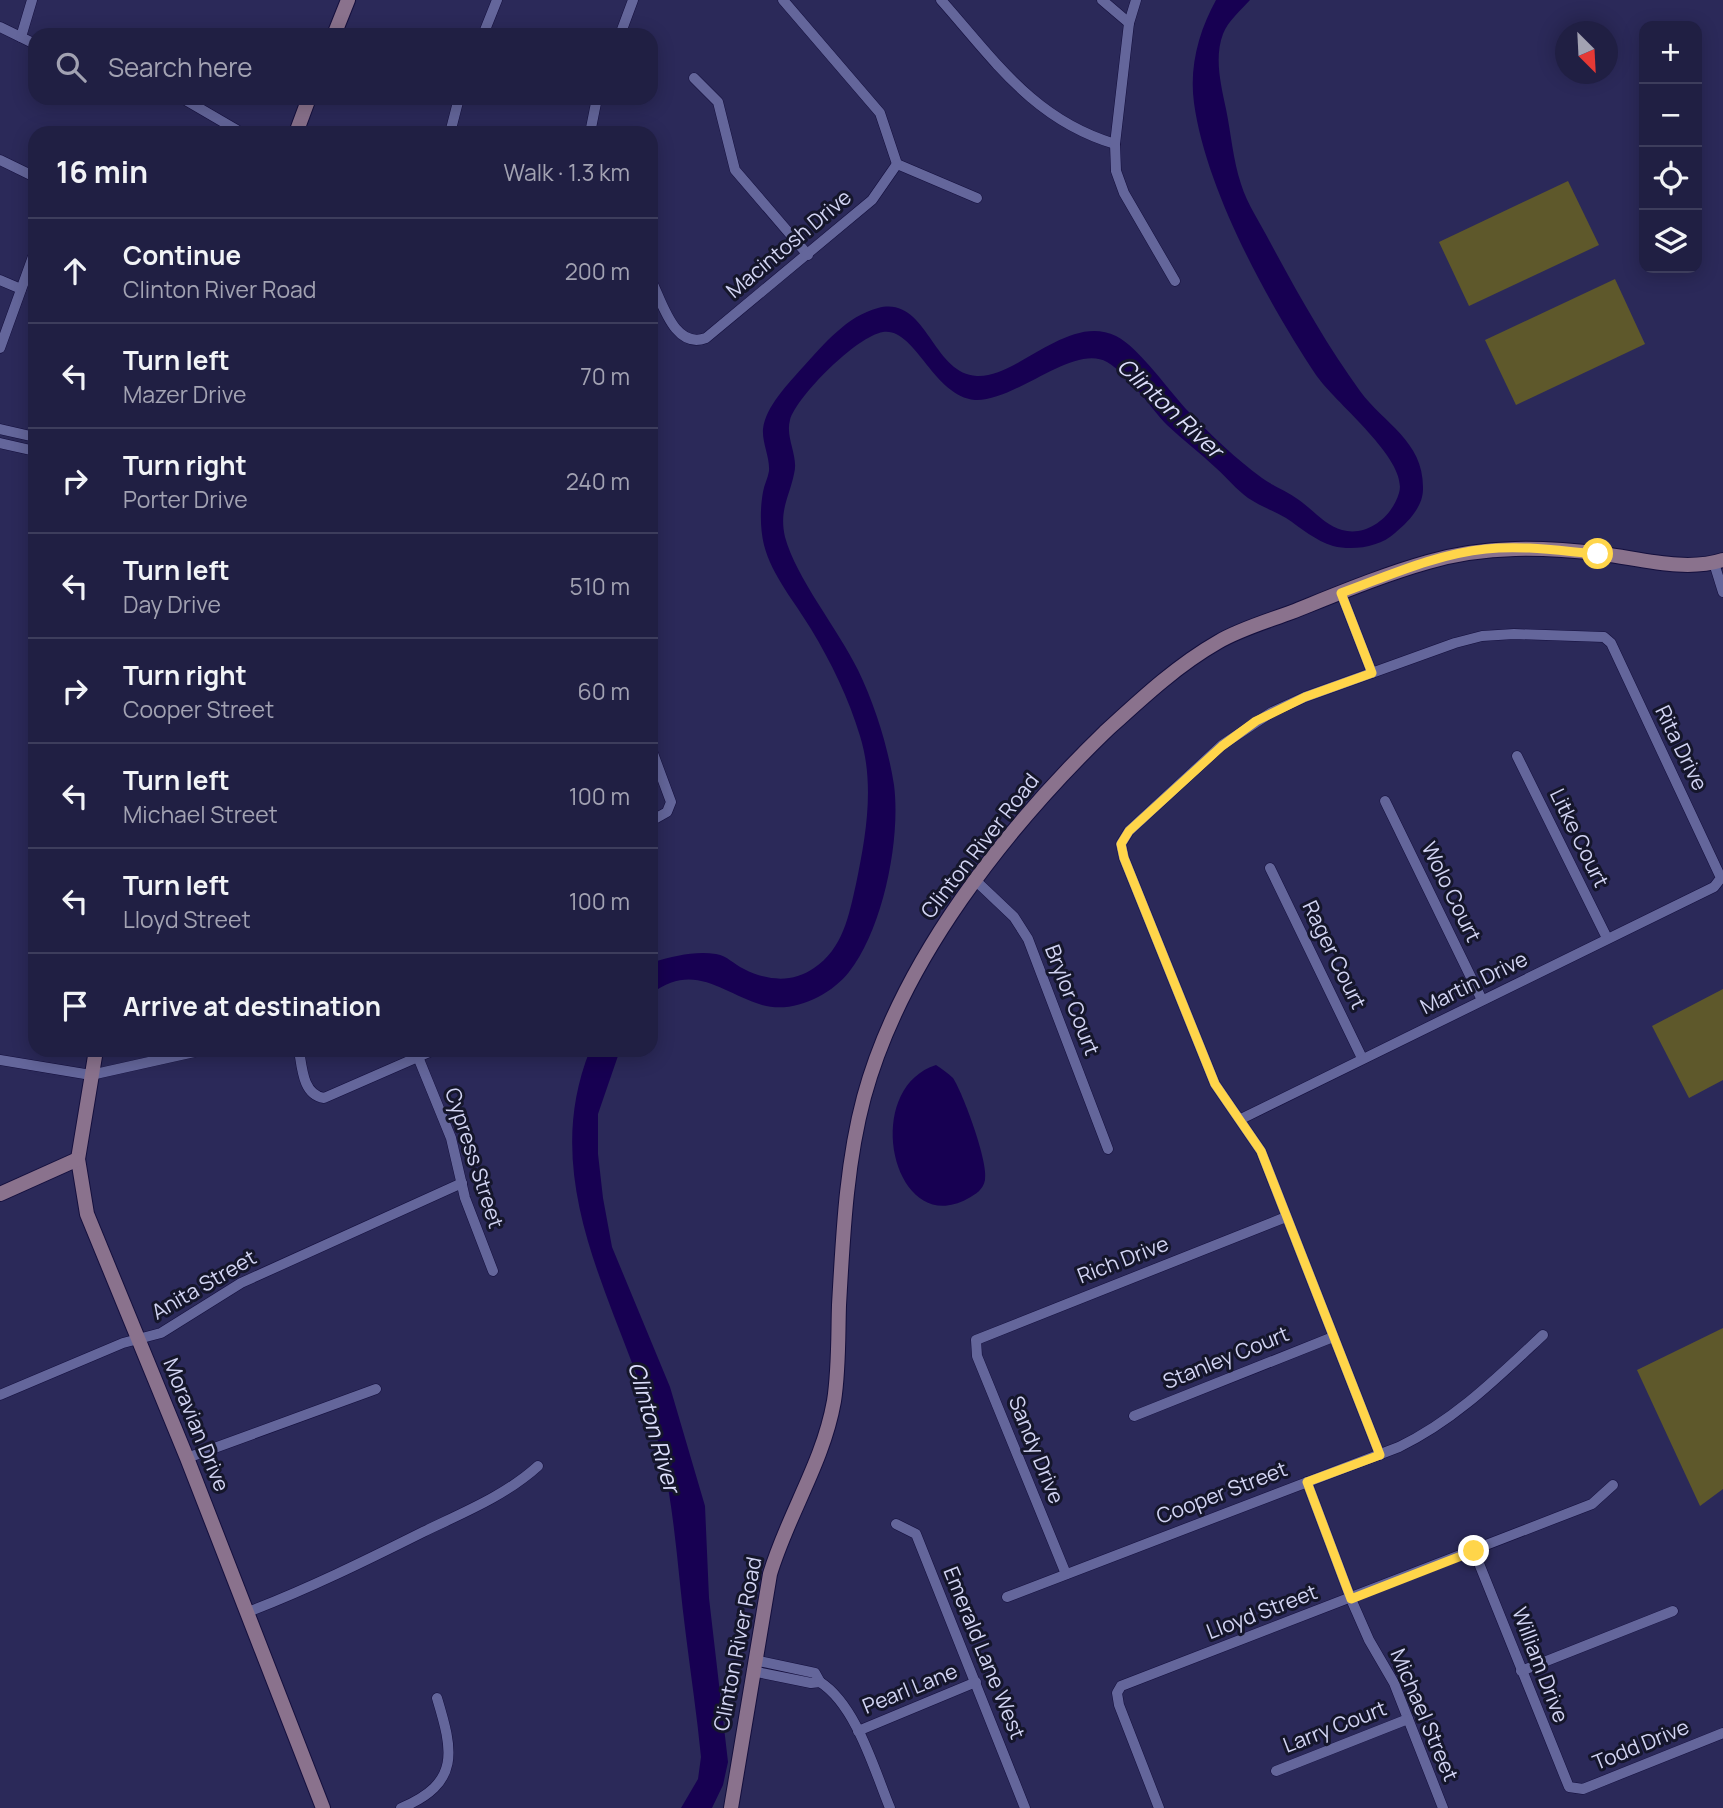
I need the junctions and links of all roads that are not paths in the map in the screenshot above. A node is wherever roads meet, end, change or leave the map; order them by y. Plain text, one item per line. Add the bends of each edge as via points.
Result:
1 (32, 0) edge
2 (348, 0) edge
3 (497, 0) edge
4 (633, 0) edge
5 (783, 0) edge
6 (941, 0) edge
7 (1102, 0) edge
8 (1136, 0) edge
9 (1129, 23) junction
10 (0, 27) edge
11 (337, 28) edge
12 (486, 28) edge
13 (623, 28) edge
14 (22, 37) junction
15 (28, 40) edge
16 (694, 78) dead end
17 (194, 105) edge
18 (306, 105) edge
19 (457, 105) edge
20 (596, 105) edge
21 (230, 126) edge
22 (299, 126) edge
23 (452, 126) edge
24 (591, 126) edge
25 (1115, 144) junction
26 (0, 160) edge
27 (897, 164) junction
28 (28, 174) edge
29 (977, 198) dead end
30 (807, 255) junction
31 (28, 270) edge
32 (0, 280) edge
33 (1175, 281) dead end
34 (21, 289) junction
35 (658, 294) edge
36 (0, 348) edge
37 (0, 429) edge
38 (28, 435) edge
39 (0, 443) edge
40 (28, 449) edge
41 (1719, 561) edge
42 (1723, 592) edge
43 (1341, 593) junction
44 (1372, 673) junction
45 (1517, 755) dead end
46 (658, 765) edge
47 (1385, 801) dead end
48 (658, 816) edge
49 (1270, 868) dead end
50 (1721, 878) joint
51 (975, 880) junction
52 (1607, 938) junction
53 (1482, 1000) junction
54 (95, 1057) edge
55 (172, 1057) edge
56 (301, 1057) edge
57 (418, 1057) joint
58 (1362, 1058) junction
59 (0, 1060) edge
60 (91, 1075) junction
61 (1241, 1119) junction
62 (1108, 1149) dead end
63 (78, 1159) junction
64 (462, 1183) junction
65 (0, 1194) edge
66 (1286, 1217) junction
67 (493, 1271) dead end
68 (1543, 1335) dead end
69 (1333, 1336) junction
70 (140, 1339) junction
71 (976, 1340) joint
72 (376, 1389) dead end
73 (0, 1395) edge
74 (1135, 1416) dead end
75 (1380, 1455) junction
76 (187, 1458) junction
77 (538, 1466) dead end
78 (1307, 1482) junction
79 (1613, 1485) dead end
80 (896, 1524) dead end
81 (1474, 1551) junction
82 (1066, 1574) junction
83 (1007, 1597) dead end
84 (1351, 1599) junction
85 (1673, 1611) dead end
86 (248, 1612) junction
87 (753, 1665) junction
88 (1521, 1671) junction
89 (976, 1682) junction
90 (436, 1698) dead end
91 (1408, 1719) junction
92 (858, 1731) junction
93 (1723, 1733) edge
94 (1276, 1771) dead end
95 (1573, 1790) joint
96 (323, 1808) edge
97 (401, 1808) edge
98 (731, 1808) edge
99 (890, 1808) edge
100 (1025, 1808) edge
101 (1159, 1808) edge
102 (1443, 1808) edge

1 - 14 street
2 - 11 street
3 - 12 street
4 - 13 street
5 - 27 street via 880,113
6 - 25 street via 1041,109 1077,131
7 - 9 street
8 - 9 street
9 - 25 street
10 - 14 street
14 - 15 street
16 - 30 street via 721,110 735,170
17 - 21 street
18 - 22 street
19 - 23 street
20 - 24 street
25 - 33 street via 1121,185
26 - 28 street
27 - 29 street
27 - 30 street, Macintosh Drive via 872,200
30 - 35 street, Macintosh Drive via 714,332 694,341 675,329
31 - 34 street
32 - 34 street
34 - 36 street
37 - 38 street
39 - 40 street
41 - 42 street
41 - 43 street, Clinton River Road via 1674,563 1541,549 1486,549 1425,563
43 - 44 street
43 - 51 street, Clinton River Road via 1223,639 1167,678 1045,793
44 - 50 street, Rita Drive via 1482,636 1605,637
44 - 61 street via 1296,701 1242,731 1129,831 1121,844 1215,1084
45 - 52 street, Litke Court
46 - 48 street via 670,808
47 - 53 street, Wolo Court
49 - 58 street, Rager Court
50 - 52 street, Martin Drive via 1714,887
51 - 62 street, Brylor Court via 1014,917 1028,939
51 - 87 street, Clinton River Road via 928,953 865,1094 845,1216 837,1376 829,1426 814,1473 777,1552
52 - 53 street, Martin Drive
53 - 58 street, Martin Drive
54 - 60 street, Moravian Drive
55 - 60 street
56 - 57 street via 308,1088 324,1098
57 - 64 street, Cypress Street via 451,1138
58 - 61 street, Martin Drive
59 - 60 street
60 - 63 street, Moravian Drive
61 - 66 street via 1261,1151
63 - 65 street
63 - 70 street, Moravian Drive via 87,1214
64 - 67 street, Cypress Street
64 - 70 street, Anita Street via 241,1283 173,1327
66 - 69 street
66 - 71 street, Rich Drive
68 - 75 street, Cooper Street via 1445,1422
69 - 74 street, Stanley Court
69 - 75 street
70 - 73 street, Anita Street
70 - 76 street, Moravian Drive
71 - 82 street, Sandy Drive via 977,1356
72 - 76 street
75 - 78 street, Cooper Street
76 - 86 street, Moravian Drive
77 - 86 street via 520,1482 477,1506 304,1591
78 - 82 street, Cooper Street
78 - 84 street, Michael Street
79 - 81 street, Lloyd Street via 1592,1504
80 - 89 street, Emerald Lane West via 916,1534
81 - 84 street, Lloyd Street
81 - 88 street, William Drive
82 - 83 street, Cooper Street
84 - 91 street, Michael Street
84 - 101 street, Lloyd Street via 1127,1683 1117,1693
85 - 88 street
86 - 96 street, Moravian Drive
87 - 92 street via 832,1689
87 - 98 street, Clinton River Road
88 - 95 street, William Drive via 1566,1784
89 - 92 street, Pearl Lane
89 - 100 street, Emerald Lane West
90 - 97 street via 450,1740 446,1767 430,1794
91 - 94 street, Larry Court
91 - 102 street, Michael Street
92 - 99 street
93 - 95 street, Todd Drive

